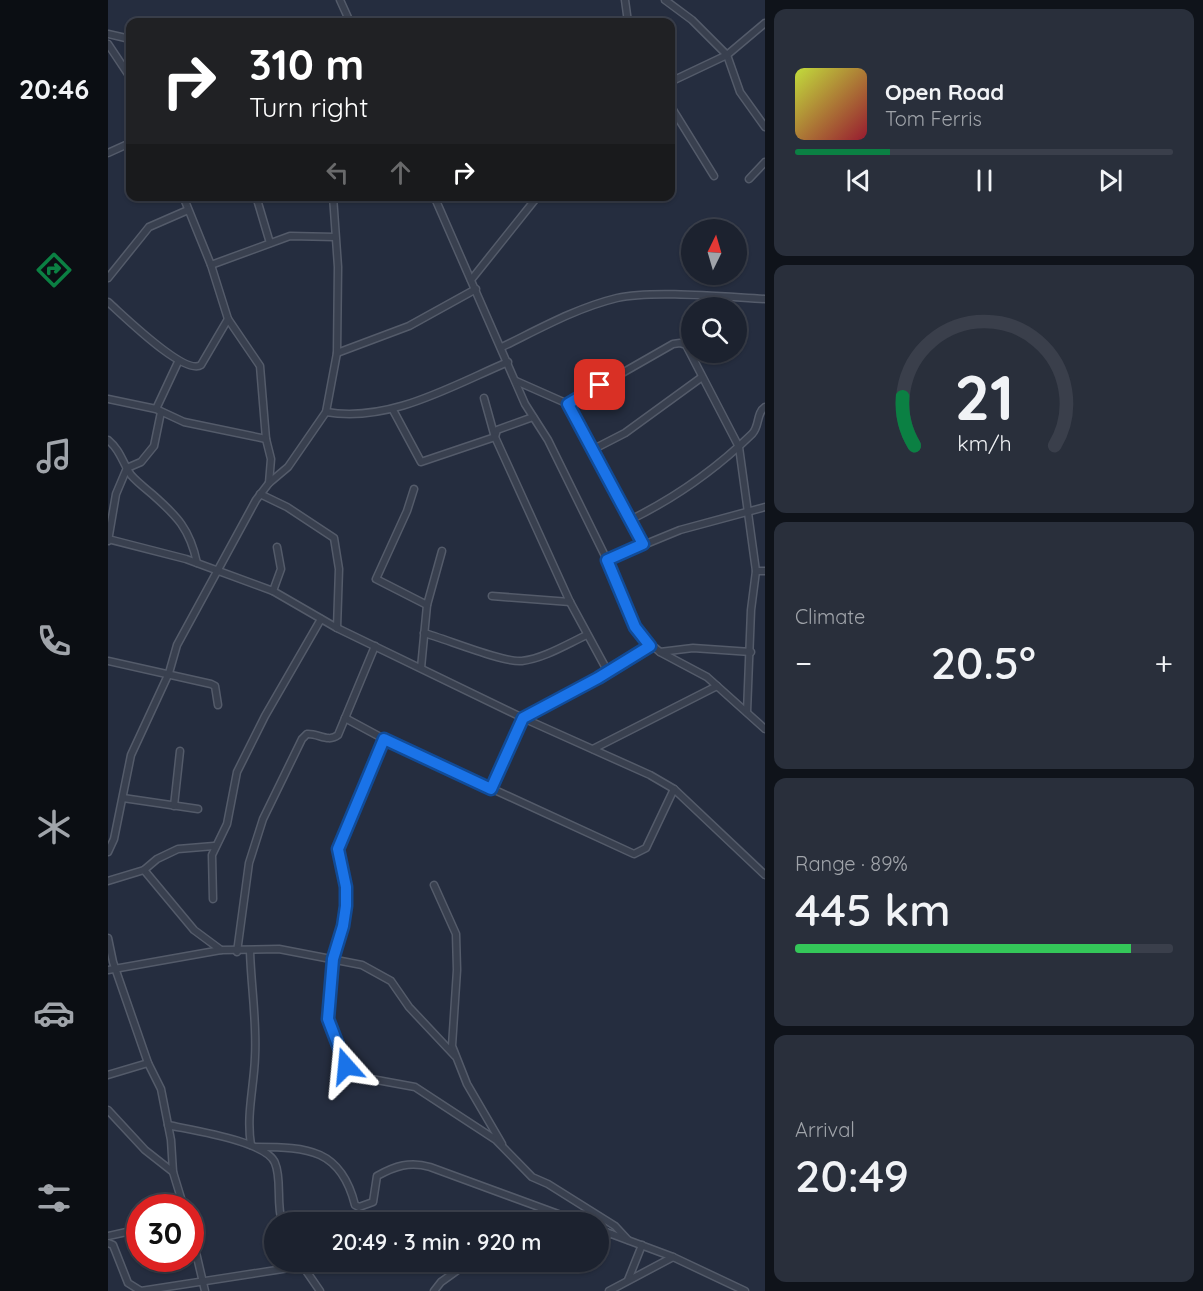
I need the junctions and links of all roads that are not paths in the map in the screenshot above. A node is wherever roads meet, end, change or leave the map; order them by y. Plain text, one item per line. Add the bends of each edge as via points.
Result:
1 (340, 0) edge
2 (625, 0) edge
3 (665, 0) edge
4 (348, 18) edge
5 (627, 18) edge
6 (765, 23) edge
7 (108, 34) edge
8 (126, 38) edge
9 (108, 44) edge
10 (727, 55) junction
11 (126, 71) edge
12 (675, 80) edge
13 (675, 113) edge
14 (765, 127) edge
15 (126, 145) edge
16 (108, 153) edge
17 (765, 162) edge
18 (714, 176) dead end
19 (749, 179) dead end
20 (185, 201) edge
21 (257, 201) edge
22 (333, 201) edge
23 (436, 201) edge
24 (534, 201) edge
25 (188, 210) junction
26 (335, 237) junction
27 (270, 243) junction
28 (212, 265) junction
29 (108, 278) edge
30 (471, 280) junction
31 (476, 290) junction
32 (765, 299) edge
33 (108, 302) edge
34 (228, 319) junction
35 (502, 347) junction
36 (337, 354) junction
37 (178, 362) junction
38 (508, 362) junction
39 (702, 377) junction
40 (516, 381) junction
41 (484, 398) dead end
42 (108, 399) edge
43 (568, 404) junction
44 (765, 406) edge
45 (393, 410) junction
46 (158, 411) junction
47 (326, 412) junction
48 (533, 417) junction
49 (495, 436) junction
50 (266, 438) junction
51 (108, 440) edge
52 (739, 447) junction
53 (592, 450) junction
54 (128, 468) junction
55 (269, 483) junction
56 (414, 489) dead end
57 (260, 494) junction
58 (765, 507) edge
59 (747, 514) junction
60 (630, 520) junction
61 (108, 540) edge
62 (643, 544) junction
63 (277, 547) dead end
64 (442, 551) dead end
65 (607, 560) junction
66 (197, 562) junction
67 (218, 571) junction
68 (756, 571) junction
69 (765, 571) edge
70 (273, 591) junction
71 (492, 596) dead end
72 (570, 602) junction
73 (427, 605) junction
74 (321, 619) junction
75 (337, 628) junction
76 (424, 633) junction
77 (587, 635) junction
78 (375, 646) junction
79 (650, 646) junction
80 (660, 652) junction
81 (751, 652) junction
82 (108, 661) edge
83 (421, 668) junction
84 (608, 672) junction
85 (169, 673) junction
86 (717, 686) junction
87 (218, 705) dead end
88 (747, 712) junction
89 (345, 718) junction
90 (523, 718) junction
91 (765, 729) edge
92 (384, 739) junction
93 (593, 749) junction
94 (180, 751) dead end
95 (491, 789) junction
96 (674, 789) junction
97 (123, 798) junction
98 (174, 806) junction
99 (198, 810) dead end
100 (214, 846) junction
101 (108, 852) edge
102 (144, 870) junction
103 (765, 875) edge
104 (108, 881) edge
105 (435, 885) dead end
106 (213, 900) dead end
107 (108, 938) edge
108 (221, 950) junction
109 (250, 951) junction
110 (237, 952) junction
111 (333, 959) junction
112 (112, 969) edge
113 (455, 1056) junction
114 (148, 1063) junction
115 (108, 1075) edge
116 (108, 1110) edge
117 (168, 1125) junction
118 (254, 1146) junction
119 (505, 1150) junction
120 (173, 1172) junction
121 (180, 1194) edge
122 (279, 1212) edge
123 (548, 1212) edge
124 (126, 1232) edge
125 (611, 1234) edge
126 (108, 1236) edge
127 (628, 1240) junction
128 (108, 1243) edge
129 (642, 1245) junction
130 (673, 1257) junction
131 (264, 1270) edge
132 (201, 1272) edge
133 (307, 1272) edge
134 (455, 1272) edge
135 (203, 1280) junction
136 (628, 1281) junction
137 (205, 1291) edge
138 (320, 1291) edge
139 (434, 1291) edge
140 (609, 1291) edge
141 (745, 1291) edge

1 - 4 street
2 - 5 street
3 - 10 street
6 - 10 street
7 - 8 street
9 - 11 street
10 - 12 street
10 - 14 street via 740,92
13 - 18 street
15 - 16 street
17 - 19 street
20 - 25 street
21 - 27 street
22 - 26 street
23 - 30 street
24 - 30 street
25 - 28 street
25 - 29 street via 148,227
26 - 27 street via 290,237
26 - 36 street
27 - 28 street
28 - 34 street
30 - 31 street
31 - 35 street
31 - 36 street via 409,326
32 - 35 street via 618,298 576,312
33 - 37 street
34 - 37 street via 198,367
34 - 50 street via 260,366
35 - 38 street
36 - 47 street
37 - 46 street
38 - 40 street
38 - 45 street
39 - 43 street via 686,345 680,343
39 - 52 street
39 - 53 street via 625,433
40 - 43 street
40 - 48 street
41 - 49 street
42 - 46 street
43 - 53 street
44 - 52 street via 756,430
45 - 47 street
45 - 49 street via 421,462
46 - 50 street via 195,425
46 - 54 street via 154,446 141,462
47 - 55 street via 288,467
48 - 49 street via 497,430
48 - 65 street
49 - 72 street
50 - 55 street via 271,459
51 - 54 street
52 - 59 street
52 - 60 street via 665,503
53 - 60 street
54 - 61 street via 116,494
54 - 66 street via 184,526
55 - 57 street
56 - 73 street via 375,579
57 - 67 street
57 - 75 street via 334,538 339,569
58 - 59 street
59 - 62 street via 680,530
59 - 68 street
60 - 62 street
61 - 66 street
62 - 65 street
63 - 70 street via 281,569
64 - 73 street
65 - 79 street via 635,627
66 - 67 street
67 - 70 street
67 - 85 street via 181,637
68 - 69 street
68 - 81 street
70 - 74 street
71 - 72 street
72 - 77 street
73 - 76 street
74 - 75 street
74 - 100 street via 237,772 226,824
75 - 78 street
76 - 77 street via 522,661
76 - 83 street
77 - 84 street
78 - 83 street
78 - 89 street
79 - 80 street
79 - 84 street
80 - 81 street via 693,648
80 - 86 street
81 - 88 street
82 - 85 street
83 - 90 street
84 - 90 street
85 - 87 street via 216,686
85 - 97 street via 131,755
86 - 88 street
86 - 93 street
88 - 91 street
89 - 92 street
89 - 110 street via 333,738 312,733 302,739 263,819 249,863
90 - 93 street
90 - 95 street
92 - 95 street
92 - 111 street via 338,849 346,906
93 - 96 street
94 - 98 street
95 - 96 street via 634,854 646,848
96 - 103 street
97 - 98 street
97 - 101 street
98 - 99 street
100 - 102 street via 178,849
100 - 106 street
102 - 104 street
102 - 108 street via 195,930
105 - 113 street via 456,934 452,1028
107 - 112 street
108 - 110 street
108 - 112 street
109 - 110 street
109 - 111 street via 279,949
109 - 118 street via 256,1012 249,1116
111 - 113 street via 362,965 391,981 409,1007
111 - 119 street via 328,1019 350,1072 415,1087
112 - 114 street
113 - 119 street
114 - 115 street
114 - 117 street via 160,1089
116 - 120 street via 145,1150
117 - 118 street
117 - 120 street
118 - 122 street via 267,1152 276,1164
118 - 123 street via 304,1149 331,1160 350,1185 359,1207 373,1202 377,1176 393,1167 414,1164
119 - 127 street via 524,1171 615,1226
120 - 121 street
124 - 126 street
125 - 127 street
127 - 129 street
128 - 135 street via 113,1245 128,1283 141,1291
129 - 130 street
129 - 136 street
130 - 136 street
130 - 141 street
131 - 135 street
132 - 135 street
133 - 138 street
134 - 139 street
135 - 137 street
136 - 140 street

